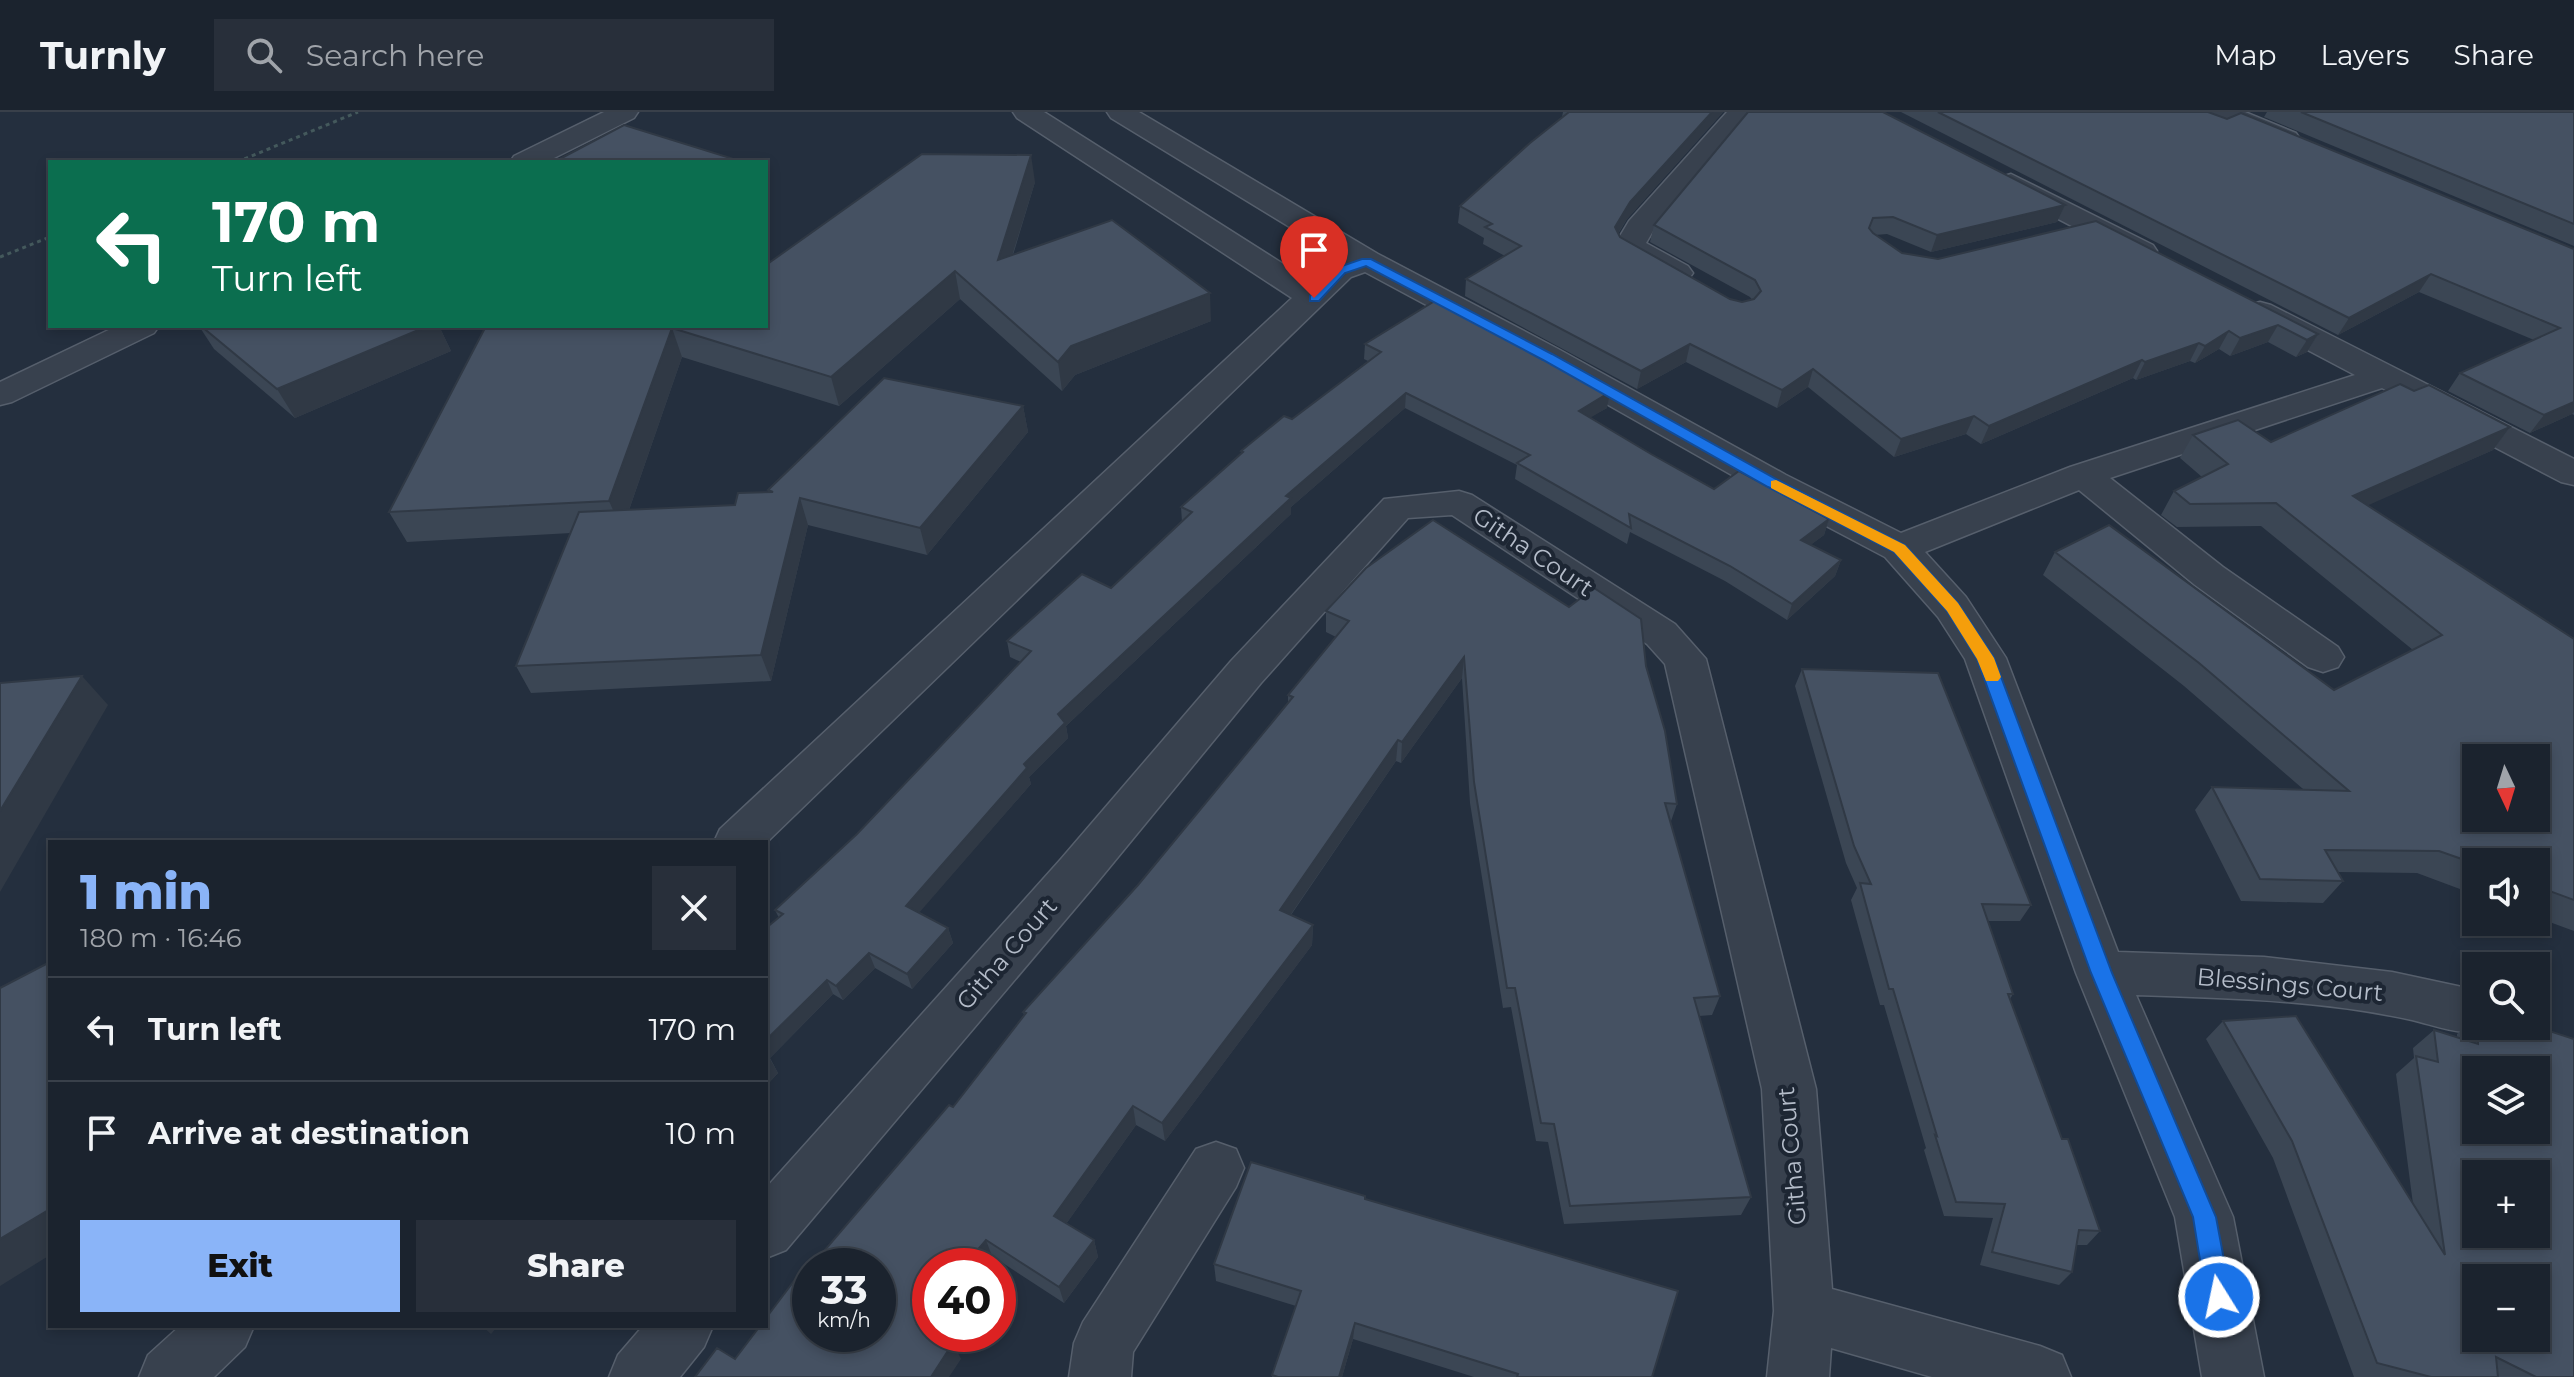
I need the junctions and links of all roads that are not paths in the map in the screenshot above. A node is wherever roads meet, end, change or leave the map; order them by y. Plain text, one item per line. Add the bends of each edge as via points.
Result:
1 (625, 112) edge
2 (1026, 112) edge
3 (1120, 112) edge
4 (1741, 112) edge
5 (2222, 112) edge
6 (2310, 149) edge
7 (528, 160) edge
8 (1984, 169) edge
9 (2094, 225) junction
10 (2049, 236) edge
11 (1367, 261) junction
12 (2162, 261) edge
13 (1697, 284) edge
14 (2231, 297) edge
15 (1314, 298) junction
16 (139, 328) edge
17 (2382, 377) junction
18 (0, 395) edge
19 (2574, 474) edge
20 (2083, 475) junction
21 (1899, 548) junction
22 (2323, 657) dead end
23 (739, 840) edge
24 (2101, 973) junction
25 (2462, 1009) edge
26 (1216, 1168) dead end
27 (768, 1228) edge
28 (1804, 1311) junction
29 (222, 1328) edge
30 (681, 1328) edge
31 (170, 1377) edge
32 (640, 1377) edge
33 (1100, 1377) edge
34 (1798, 1377) edge
35 (2040, 1377) edge
36 (2233, 1377) edge

1 - 7 street
2 - 15 street
3 - 11 street
4 - 13 street via 1629,246
5 - 6 street
8 - 9 street
9 - 10 street
9 - 12 street
11 - 15 street via 1340,270
11 - 21 street
14 - 17 street
15 - 23 street
16 - 18 street
17 - 19 street
17 - 20 street
20 - 21 street
20 - 22 street via 2209,576
21 - 24 street via 1952,607 1985,658
24 - 25 street, Blessings Court via 2264,978
24 - 36 street via 2204,1217
26 - 33 street via 1104,1343
27 - 28 street, Githa Court via 1246,672 1397,507 1459,503 1661,634 1685,659 1789,1089
28 - 34 street, Githa Court
28 - 35 street
29 - 31 street
30 - 32 street

